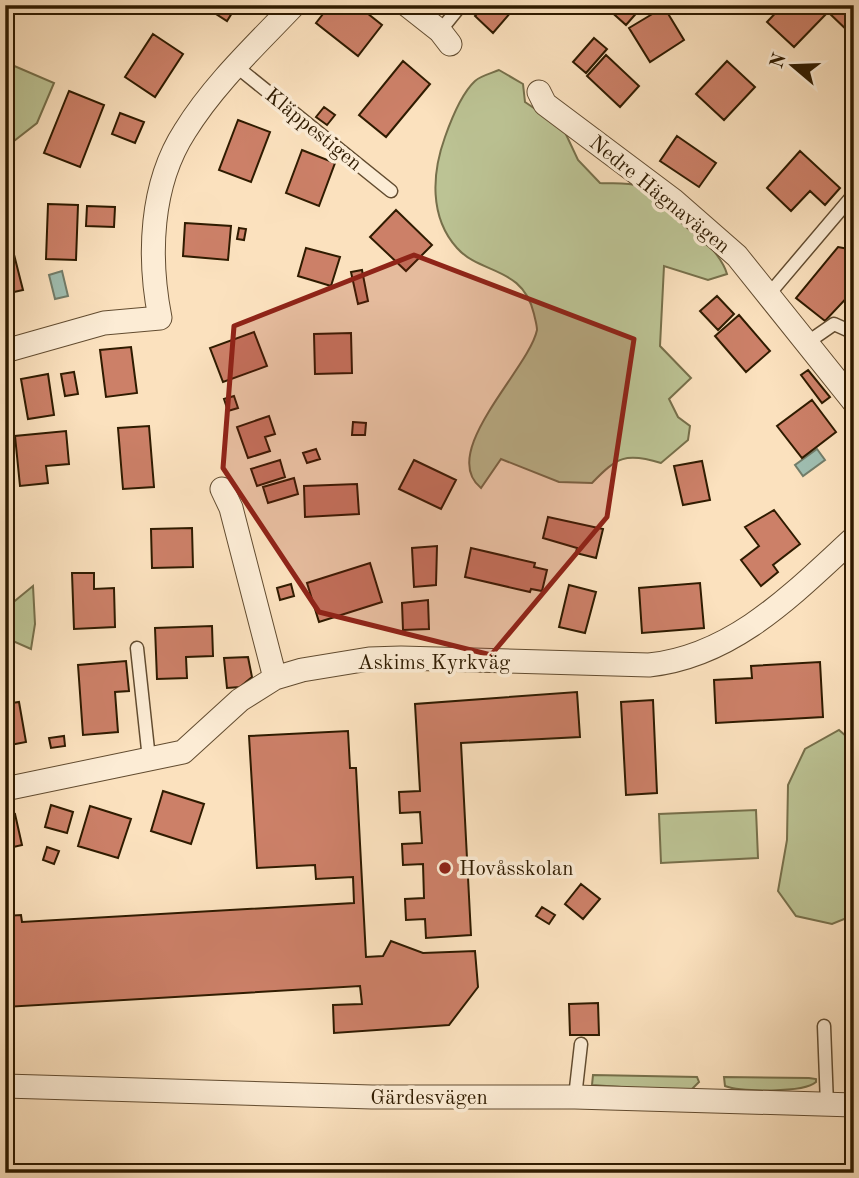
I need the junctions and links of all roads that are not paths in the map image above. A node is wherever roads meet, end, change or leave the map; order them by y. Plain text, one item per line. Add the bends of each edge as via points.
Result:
1 (294, 5) edge
2 (407, 5) edge
3 (461, 5) edge
4 (445, 38) joint
5 (237, 66) junction
6 (539, 92) dead end
7 (391, 191) dead end
8 (854, 194) edge
9 (770, 293) junction
10 (854, 333) edge
11 (808, 342) junction
12 (5, 351) edge
13 (854, 402) edge
14 (222, 489) dead end
15 (854, 538) edge
16 (137, 648) dead end
17 (275, 678) junction
18 (149, 759) junction
19 (5, 789) edge
20 (824, 1026) dead end
21 (581, 1044) dead end
22 (5, 1086) edge
23 (575, 1097) junction
24 (827, 1105) junction
25 (854, 1105) edge

1 - 5 street
2 - 4 street
3 - 4 lane
5 - 7 lane, Kläppestigen
5 - 12 street via 183,133 160,195 152,278 160,318 104,323
6 - 9 street, Nedre Hägnavägen via 545,104 713,233
8 - 9 lane
9 - 11 street, Nedre Hägnavägen
10 - 11 lane via 834,324
11 - 13 street, Nedre Hägnavägen
14 - 17 street via 231,508
15 - 17 street, Askims Kyrkväg via 744,633 665,664 369,659
16 - 18 lane
17 - 18 street, Askims Kyrkväg via 240,700 194,745
18 - 19 street, Askims Kyrkväg
20 - 24 lane
21 - 23 lane
22 - 23 street, Gärdesvägen via 372,1097
23 - 24 street, Gärdesvägen
24 - 25 street, Gärdesvägen

